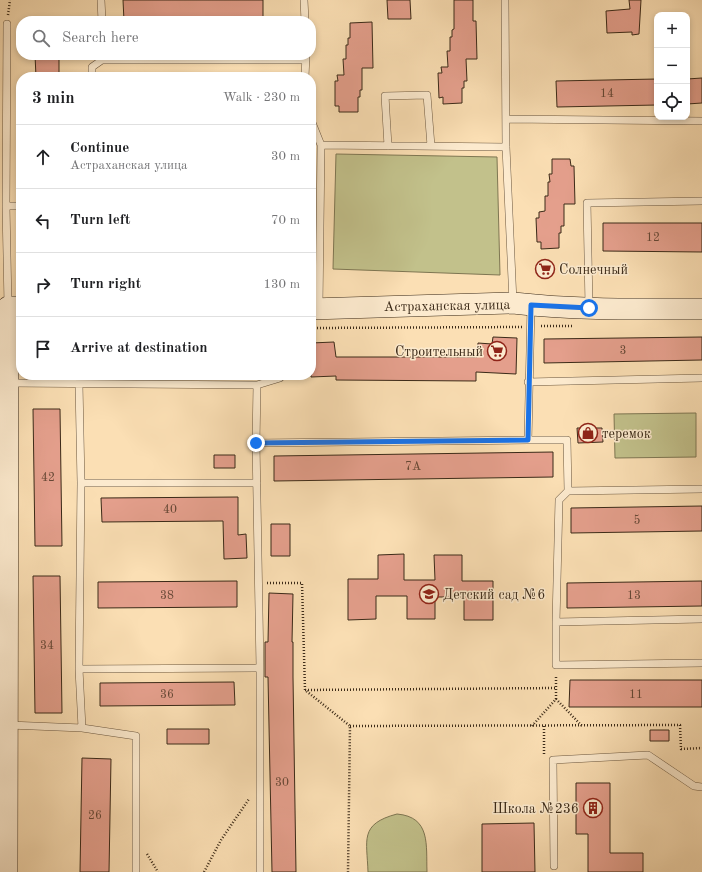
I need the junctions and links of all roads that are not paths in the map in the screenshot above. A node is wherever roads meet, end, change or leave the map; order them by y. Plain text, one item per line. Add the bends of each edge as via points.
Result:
1 (102, 0) edge
2 (304, 0) edge
3 (505, 0) edge
4 (102, 16) edge
5 (305, 16) edge
6 (7, 24) road end
7 (100, 60) edge
8 (306, 60) edge
9 (92, 72) edge
10 (306, 72) edge
11 (506, 119) junction
12 (702, 121) edge
13 (316, 132) edge
14 (321, 145) junction
15 (388, 146) junction
16 (431, 146) junction
17 (506, 147) junction
18 (702, 201) edge
19 (6, 206) junction
20 (16, 206) edge
21 (316, 282) edge
22 (522, 304) junction
23 (14, 307) edge
24 (589, 308) junction
25 (316, 309) edge
26 (702, 310) edge
27 (702, 378) edge
28 (273, 380) edge
29 (528, 382) junction
30 (8, 383) junction
31 (79, 384) junction
32 (257, 385) junction
33 (528, 440) junction
34 (256, 443) junction
35 (81, 483) junction
36 (257, 483) junction
37 (702, 489) edge
38 (568, 491) junction
39 (702, 619) edge
40 (556, 622) junction
41 (702, 663) edge
42 (260, 668) junction
43 (79, 670) junction
44 (7, 725) junction
45 (82, 728) junction
46 (702, 787) edge
47 (554, 866) dead end
48 (7, 872) edge
49 (136, 872) edge
50 (260, 872) edge

1 - 4 lane
2 - 5 lane
3 - 11 lane
6 - 19 lane
7 - 9 lane via 92,68
8 - 10 lane
11 - 12 lane
11 - 17 lane
13 - 14 lane
14 - 15 lane
14 - 21 lane
15 - 16 lane
15 - 16 lane via 386,96 427,94
16 - 17 lane
17 - 22 lane
18 - 24 lane via 587,203
19 - 20 lane
19 - 23 lane
22 - 24 street, Астраханская улица
22 - 25 street, Астраханская улица
22 - 29 lane via 530,326
23 - 30 street
24 - 26 street, Астраханская улица
27 - 29 lane
28 - 32 lane
29 - 33 lane
30 - 31 lane
30 - 44 street
31 - 32 lane
31 - 35 lane
32 - 34 lane
33 - 34 lane
33 - 38 lane via 567,440
34 - 36 lane
35 - 36 lane
35 - 43 lane
36 - 42 lane
37 - 38 lane
38 - 40 lane via 559,500
39 - 40 lane
40 - 41 lane via 556,665
42 - 43 lane
42 - 50 lane
43 - 45 lane
44 - 45 lane
44 - 48 street
45 - 49 lane via 136,736
46 - 47 lane via 694,786 648,756 553,760

